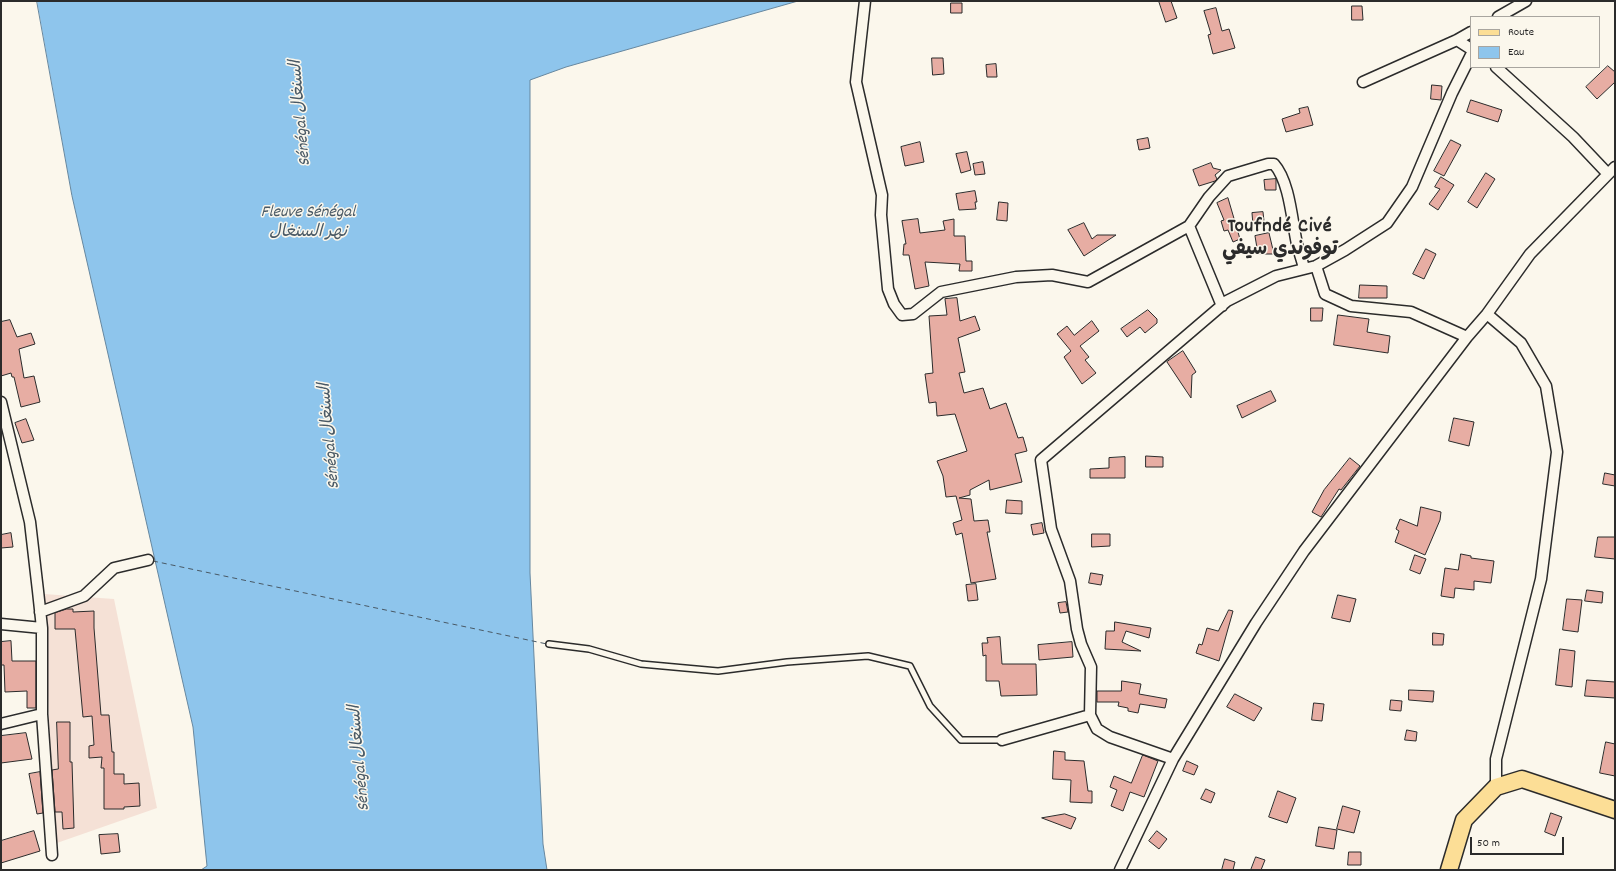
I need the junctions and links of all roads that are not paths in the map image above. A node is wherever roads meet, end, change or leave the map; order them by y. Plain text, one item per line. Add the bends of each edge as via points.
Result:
1 (865, 1) edge
2 (1526, 1) edge
3 (1500, 16) edge
4 (1470, 33) edge
5 (1457, 40) junction
6 (1470, 48) edge
7 (1470, 57) edge
8 (1497, 68) edge
9 (1363, 82) dead end
10 (1612, 171) edge
11 (1188, 226) junction
12 (1316, 266) junction
13 (1304, 268) junction
14 (1222, 306) junction
15 (1487, 314) junction
16 (1467, 337) junction
17 (1, 402) edge
18 (148, 560) dead end
19 (40, 612) junction
20 (1, 624) edge
21 (42, 628) junction
22 (549, 644) dead end
23 (42, 714) junction
24 (1090, 715) junction
25 (1, 724) edge
26 (1002, 740) joint
27 (1173, 759) junction
28 (1496, 787) junction
29 (1615, 810) edge
30 (52, 855) dead end
31 (1120, 870) edge
32 (1449, 870) edge

1 - 11 street via 856,82 882,195 881,215 888,289 902,315 913,314 942,292 1016,277 1052,275 1088,282
2 - 3 street
4 - 5 street
5 - 6 street
5 - 9 street
7 - 12 street via 1412,187 1387,223
8 - 10 street
10 - 15 street via 1530,254
11 - 13 street via 1228,176 1274,164 1279,169 1289,200
11 - 14 street
12 - 13 street
12 - 16 street via 1325,294 1351,306 1411,312
13 - 14 street via 1276,276
14 - 24 street via 1041,460 1051,529 1070,581 1077,629 1091,667
15 - 16 street
15 - 28 street via 1521,343 1546,386 1557,452 1541,579 1496,759
16 - 27 street via 1304,551 1256,623
17 - 19 street via 30,522
18 - 19 street via 114,568 84,596
19 - 21 street
20 - 21 street
21 - 23 street
22 - 26 lane via 589,650 641,664 718,672 787,662 868,656 910,666 930,706 961,740
23 - 25 street
23 - 30 street
24 - 26 street
24 - 27 street via 1097,729 1110,737
27 - 31 street
28 - 29 main road via 1522,779
28 - 32 main road via 1464,820

